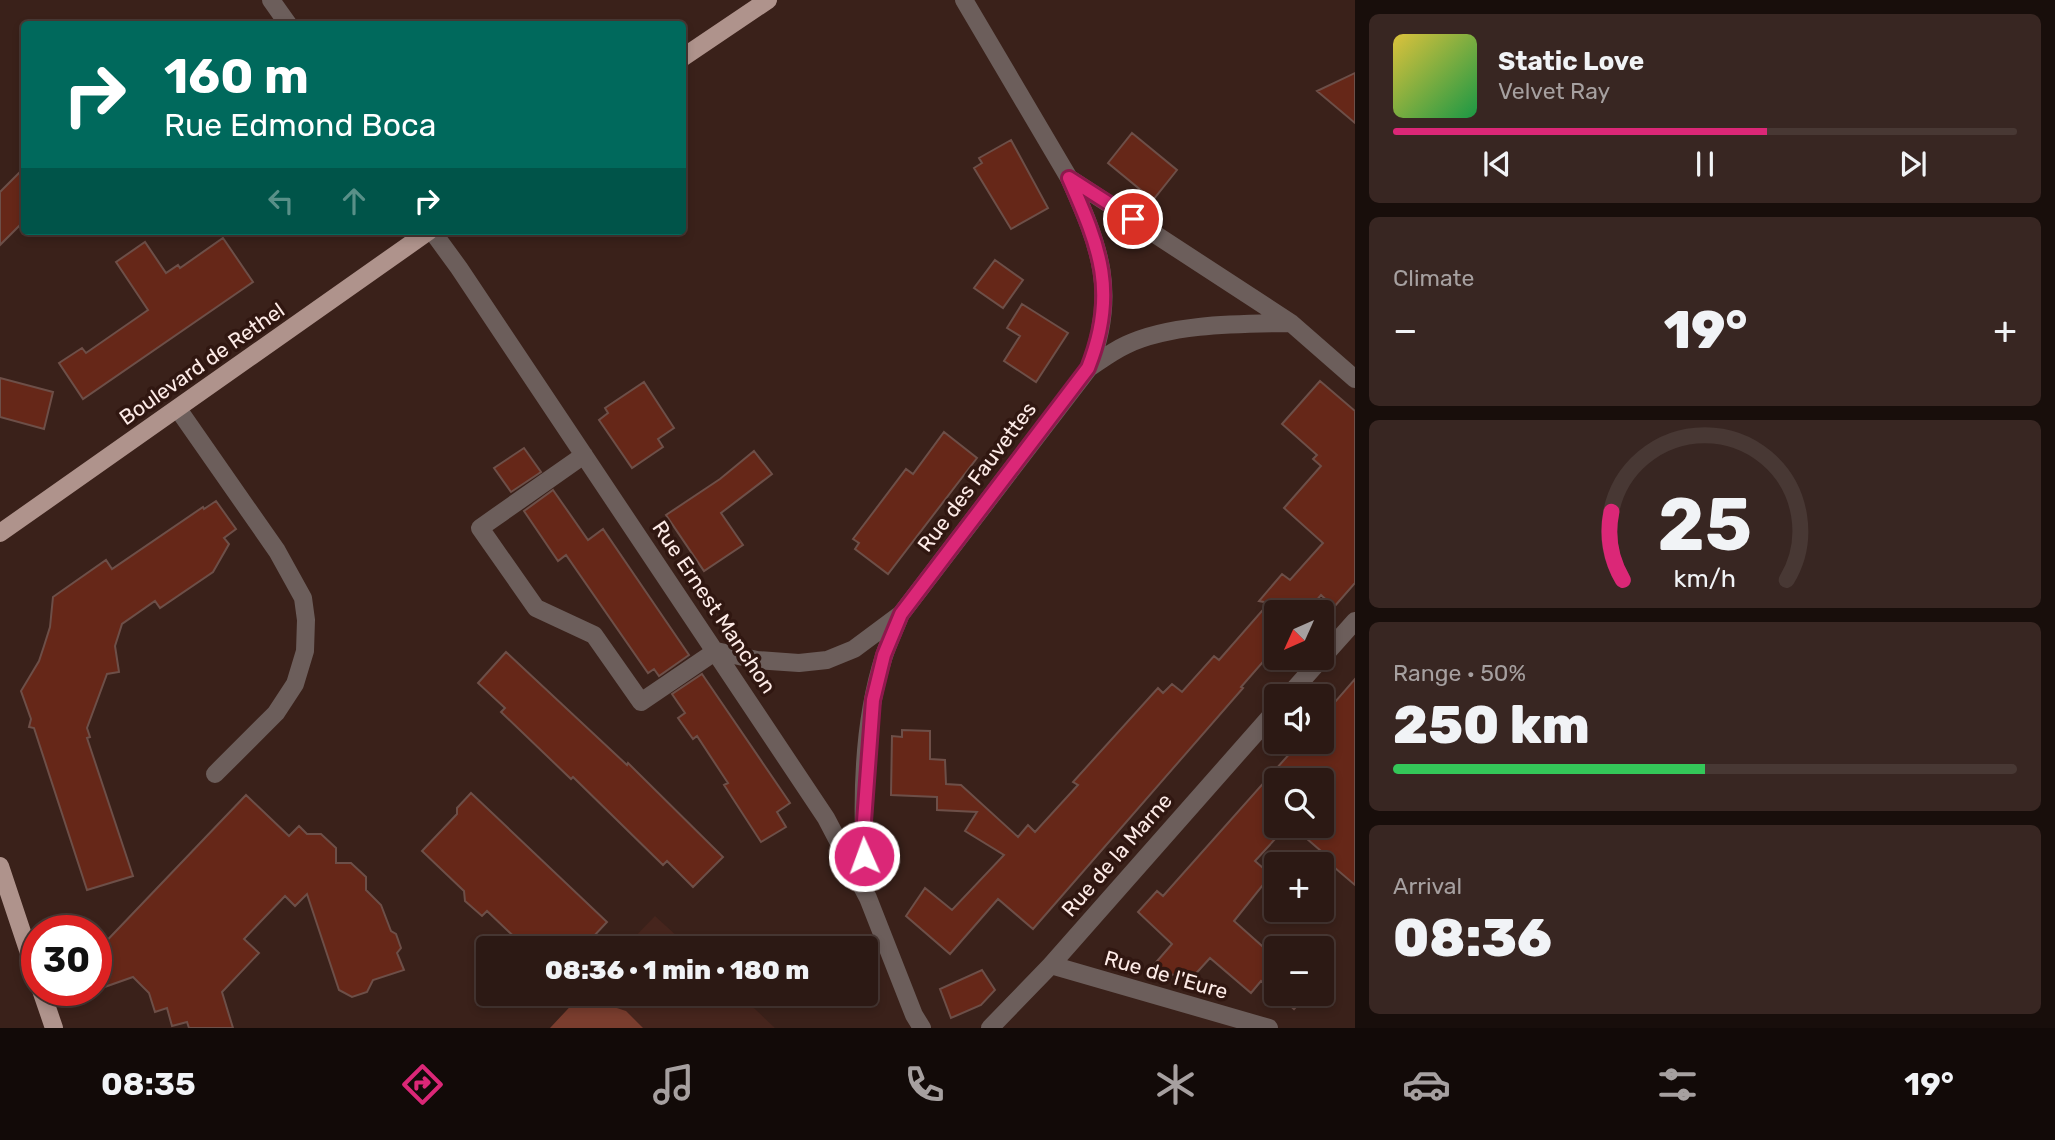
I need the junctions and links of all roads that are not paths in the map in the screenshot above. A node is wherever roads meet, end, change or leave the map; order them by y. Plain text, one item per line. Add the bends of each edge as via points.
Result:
1 (271, 0) edge
2 (768, 0) edge
3 (964, 0) edge
4 (286, 21) edge
5 (686, 55) edge
6 (1069, 178) junction
7 (424, 235) edge
8 (433, 235) edge
9 (1291, 323) junction
10 (1088, 368) junction
11 (1355, 379) edge
12 (178, 409) junction
13 (584, 455) junction
14 (0, 533) edge
15 (901, 614) junction
16 (1355, 621) edge
17 (716, 651) junction
18 (1299, 684) edge
19 (1264, 724) edge
20 (215, 774) dead end
21 (0, 866) edge
22 (868, 898) junction
23 (21, 929) edge
24 (1051, 965) junction
25 (46, 1006) edge
26 (54, 1028) edge
27 (922, 1028) edge
28 (990, 1028) edge
29 (1269, 1028) edge

1 - 4 street
2 - 5 main road
3 - 6 street, Rue des Fauvettes
6 - 9 street
6 - 10 street, Rue des Fauvettes via 1093,232 1103,277 1100,339
7 - 12 main road, Boulevard de Rethel
8 - 13 street, Rue Ernest Manchon
9 - 10 street, Rue des Fauvettes via 1214,324 1166,333 1127,344
9 - 11 street
10 - 15 street, Rue des Fauvettes
12 - 14 main road, Boulevard de Rethel
12 - 20 street via 277,551 303,598 306,620 295,684 276,713
13 - 17 street, Rue Ernest Manchon
13 - 17 street via 480,528 536,608 594,635 641,702
15 - 17 street, Rue des Fauvettes via 854,649 827,660 757,660
15 - 22 street, Rue des Fauvettes via 873,700 863,835
16 - 18 street
17 - 22 street, Rue Ernest Manchon via 826,818
19 - 24 street, Rue de la Marne
21 - 23 main road
22 - 27 street, Rue Ernest Manchon
24 - 28 street, Rue de la Marne
24 - 29 street, Rue de l'Eure
25 - 26 main road

